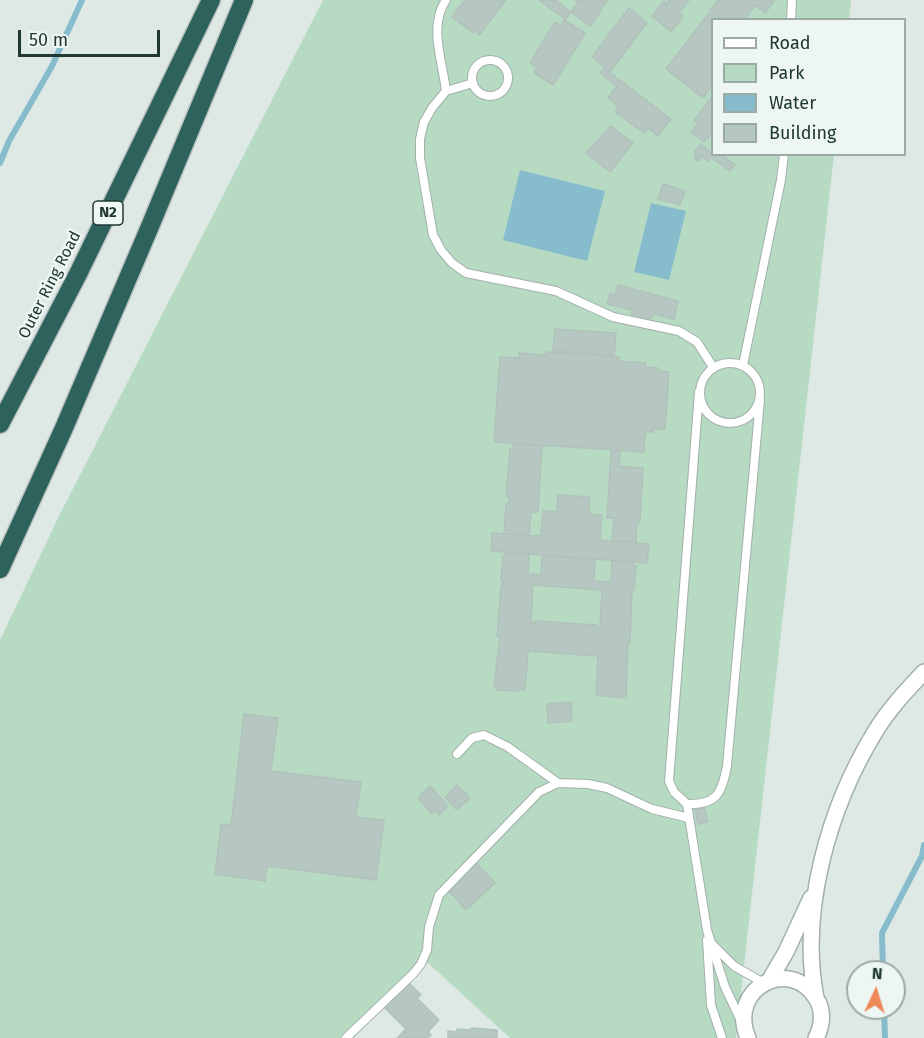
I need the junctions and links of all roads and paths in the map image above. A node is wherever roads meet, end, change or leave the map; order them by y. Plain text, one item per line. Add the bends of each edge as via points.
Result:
1 (211, 0) edge
2 (244, 0) edge
3 (446, 0) edge
4 (792, 0) edge
5 (791, 18) edge
6 (473, 83) junction
7 (446, 91) junction
8 (784, 156) edge
9 (743, 365) junction
10 (713, 367) junction
11 (699, 392) junction
12 (760, 400) junction
13 (0, 424) edge
14 (0, 569) edge
15 (924, 672) edge
16 (457, 754) dead end
17 (558, 783) junction
18 (687, 804) junction
19 (690, 818) junction
20 (818, 884) junction
21 (707, 930) junction
22 (712, 944) junction
23 (767, 982) junction
24 (816, 998) junction
25 (746, 1032) edge
26 (346, 1038) edge
27 (723, 1038) edge
28 (816, 1038) edge

1 - 13 highway, Outer Ring Road / N2 via 78,274
2 - 14 highway via 64,428
3 - 7 lane via 437,33
4 - 5 lane
6 - 6 lane via 473,71 481,63 493,60 506,71 508,82 496,95 480,93
6 - 7 lane
7 - 10 lane via 424,122 420,158 433,235 452,263 466,273 556,291 613,317 679,331 697,342
8 - 9 lane
9 - 10 lane via 723,363
9 - 12 lane via 758,380
10 - 11 lane
11 - 12 lane via 705,410 729,424 749,417
11 - 18 lane via 669,770 674,792
12 - 18 lane via 728,766 719,792 711,800
15 - 20 street via 893,706 858,763 831,826
16 - 17 lane via 472,738 484,735
17 - 19 lane via 607,788 652,808
17 - 26 lane via 539,792 439,896 422,964
18 - 19 lane
19 - 21 lane
20 - 23 street via 786,952
20 - 24 street via 811,961
21 - 22 lane
21 - 27 lane via 711,1005
22 - 23 lane via 734,966
22 - 25 lane via 725,987
23 - 24 street via 796,982
23 - 25 street via 747,1002 743,1014
24 - 28 street via 822,1016

